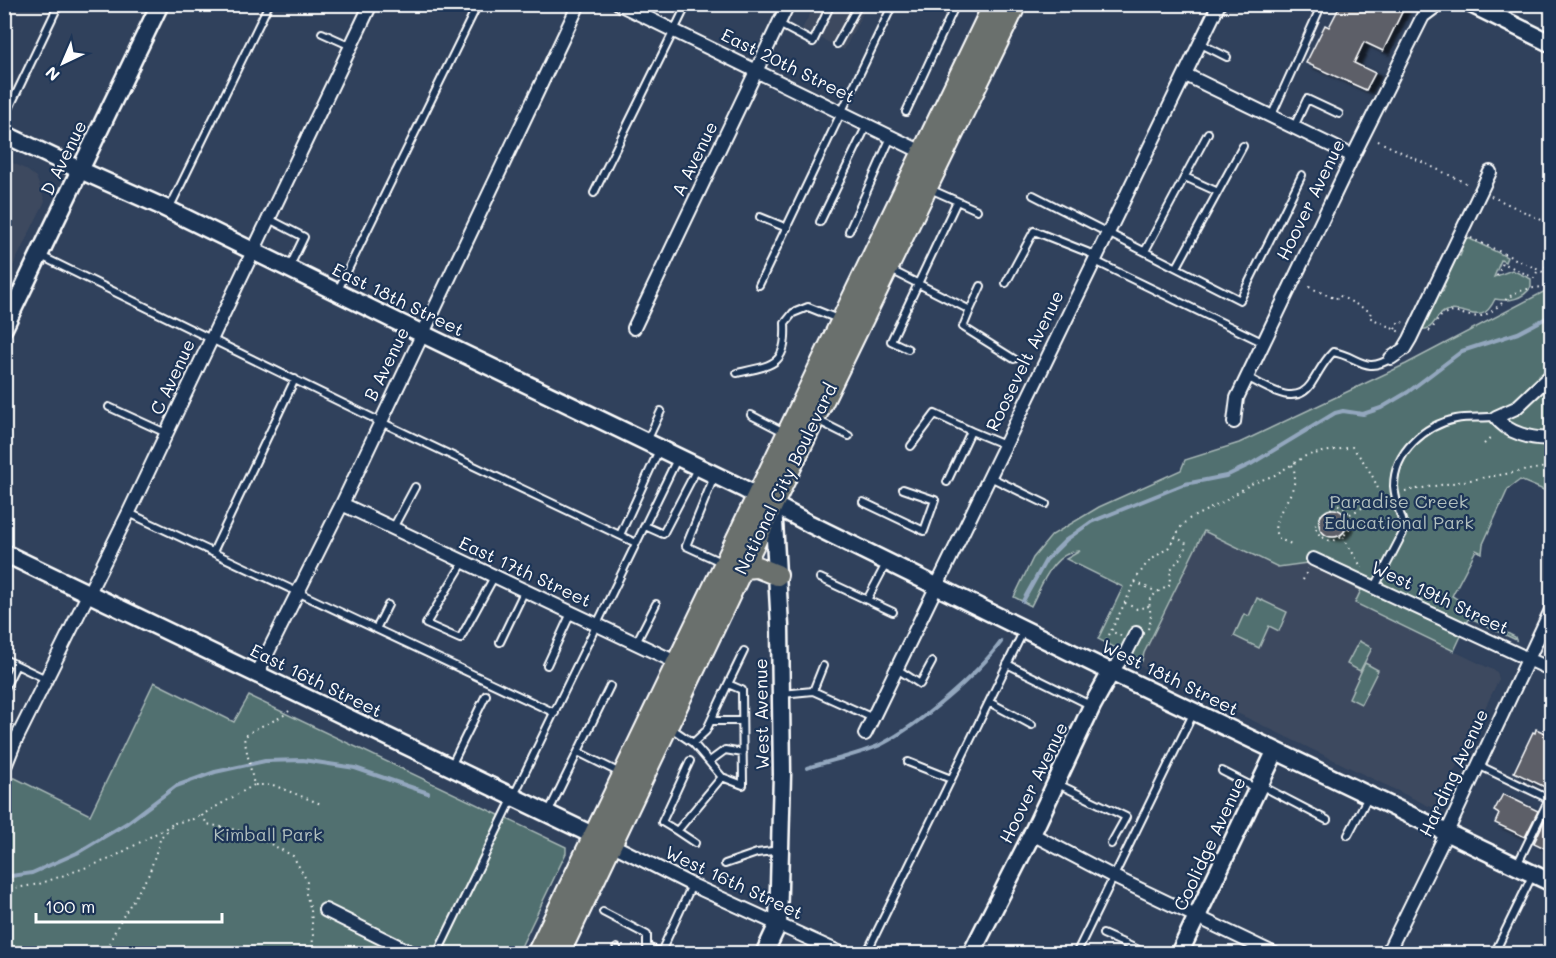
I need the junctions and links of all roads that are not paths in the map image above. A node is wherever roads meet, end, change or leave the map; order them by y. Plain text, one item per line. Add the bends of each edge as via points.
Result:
1 (59, 4) edge
2 (160, 4) edge
3 (269, 4) edge
4 (371, 4) edge
5 (478, 4) edge
6 (579, 4) edge
7 (619, 4) edge
8 (687, 4) edge
9 (789, 4) edge
10 (831, 4) edge
11 (859, 4) edge
12 (893, 4) edge
13 (956, 4) edge
14 (994, 4) edge
15 (1016, 4) edge
16 (1219, 4) edge
17 (1322, 4) edge
18 (1439, 4) edge
19 (1471, 4) edge
20 (779, 24) junction
21 (674, 31) junction
22 (322, 33) dead end
23 (837, 44) dead end
24 (1201, 44) junction
25 (1551, 44) edge
26 (351, 46) junction
27 (1227, 57) dead end
28 (757, 72) junction
29 (1186, 75) junction
30 (842, 112) junction
31 (906, 112) dead end
32 (1339, 114) dead end
33 (1270, 117) junction
34 (4, 119) edge
35 (867, 125) junction
36 (1293, 128) junction
37 (1208, 133) dead end
38 (4, 134) edge
39 (891, 136) junction
40 (1243, 146) dead end
41 (932, 156) junction
42 (1353, 156) junction
43 (80, 170) junction
44 (1490, 172) dead end
45 (1302, 175) dead end
46 (1185, 177) junction
47 (927, 188) junction
48 (1218, 192) junction
49 (594, 194) dead end
50 (1034, 195) dead end
51 (957, 201) junction
52 (169, 210) junction
53 (976, 210) dead end
54 (760, 217) dead end
55 (268, 218) junction
56 (820, 222) dead end
57 (787, 228) junction
58 (849, 231) dead end
59 (1109, 232) junction
60 (252, 251) junction
61 (1145, 251) junction
62 (39, 255) junction
63 (1096, 259) junction
64 (1177, 267) junction
65 (289, 269) junction
66 (888, 269) junction
67 (1006, 283) dead end
68 (918, 284) junction
69 (759, 285) dead end
70 (981, 286) dead end
71 (337, 292) junction
72 (970, 310) junction
73 (841, 320) junction
74 (4, 328) edge
75 (634, 328) dead end
76 (422, 334) junction
77 (211, 338) junction
78 (1264, 343) junction
79 (908, 349) dead end
80 (1391, 358) joint
81 (1014, 359) dead end
82 (737, 373) dead end
83 (1550, 375) edge
84 (1247, 377) junction
85 (295, 379) junction
86 (1527, 399) joint
87 (109, 407) dead end
88 (661, 411) dead end
89 (751, 414) dead end
90 (1496, 417) junction
91 (815, 418) junction
92 (379, 421) junction
93 (1234, 422) dead end
94 (971, 431) junction
95 (166, 433) junction
96 (786, 434) junction
97 (849, 436) dead end
98 (1551, 438) edge
99 (653, 445) junction
100 (1006, 445) junction
101 (911, 446) dead end
102 (678, 456) junction
103 (699, 467) junction
104 (715, 475) junction
105 (990, 477) junction
106 (947, 482) dead end
107 (415, 487) dead end
108 (903, 489) dead end
109 (765, 500) junction
110 (863, 502) dead end
111 (342, 504) junction
112 (1046, 504) dead end
113 (129, 513) junction
114 (645, 526) junction
115 (393, 529) junction
116 (620, 535) junction
117 (636, 543) junction
118 (4, 552) edge
119 (213, 552) junction
120 (1313, 559) dead end
121 (888, 561) junction
122 (463, 562) junction
123 (733, 566) junction
124 (777, 575) junction
125 (494, 577) junction
126 (820, 578) dead end
127 (937, 585) junction
128 (1375, 587) junction
129 (297, 592) junction
130 (524, 592) junction
131 (89, 593) junction
132 (867, 600) junction
133 (388, 604) dead end
134 (656, 604) dead end
135 (1551, 608) edge
136 (893, 612) dead end
137 (571, 613) junction
138 (597, 625) junction
139 (1024, 628) junction
140 (376, 629) junction
141 (1138, 636) road end
142 (500, 642) dead end
143 (636, 643) junction
144 (744, 651) dead end
145 (4, 659) edge
146 (1528, 659) junction
147 (932, 662) dead end
148 (1007, 664) junction
149 (16, 665) junction
150 (547, 665) dead end
151 (686, 666) junction
152 (823, 666) dead end
153 (897, 669) junction
154 (1551, 670) edge
155 (1111, 672) junction
156 (257, 674) junction
157 (46, 680) junction
158 (728, 684) junction
159 (610, 686) dead end
160 (4, 690) edge
161 (813, 691) junction
162 (781, 694) junction
163 (486, 695) dead end
164 (989, 702) junction
165 (1092, 706) junction
166 (1194, 712) junction
167 (555, 713) junction
168 (873, 718) junction
169 (711, 721) junction
170 (742, 721) junction
171 (1032, 724) dead end
172 (668, 726) junction
173 (866, 734) dead end
174 (693, 743) junction
175 (578, 752) junction
176 (1275, 752) junction
177 (743, 753) junction
178 (690, 761) dead end
179 (710, 761) junction
180 (908, 762) dead end
181 (6, 764) edge
182 (1479, 765) junction
183 (451, 767) junction
184 (1221, 771) dead end
185 (623, 775) junction
186 (722, 777) junction
187 (951, 779) junction
188 (1055, 783) junction
189 (1258, 787) junction
190 (514, 797) junction
191 (1368, 797) junction
192 (548, 813) junction
193 (1327, 820) dead end
194 (677, 831) junction
195 (1447, 832) junction
196 (1032, 834) junction
197 (1348, 836) dead end
198 (603, 840) junction
199 (695, 843) dead end
200 (1111, 844) dead end
201 (780, 850) junction
202 (725, 864) dead end
203 (1517, 866) junction
204 (1533, 874) junction
205 (1114, 877) junction
206 (1551, 883) edge
207 (693, 885) junction
208 (325, 910) dead end
209 (603, 912) dead end
210 (1197, 916) junction
211 (778, 924) junction
212 (1103, 934) dead end
213 (660, 953) edge
214 (414, 954) edge
215 (437, 954) edge
216 (537, 954) edge
217 (559, 954) edge
218 (764, 954) edge
219 (843, 954) edge
220 (866, 954) edge
221 (971, 954) edge
222 (1076, 954) edge
223 (1148, 954) edge
224 (1179, 954) edge
225 (1275, 954) edge
226 (1387, 954) edge
227 (1494, 954) edge

1 - 34 lane
2 - 43 street, D Avenue
3 - 52 lane
4 - 26 street, C Avenue
5 - 71 lane
6 - 76 street, B Avenue
7 - 21 street, East 20th Street
8 - 21 lane
9 - 20 street, A Avenue
10 - 20 lane via 813,42
11 - 23 lane
12 - 30 lane
13 - 31 lane
14 - 41 main road, National City Boulevard
15 - 41 main road, National City Boulevard
16 - 24 street, Roosevelt Avenue
17 - 33 lane
18 - 42 street, Hoover Avenue via 1423,16
19 - 25 street
20 - 28 street, A Avenue
21 - 28 street, East 20th Street
21 - 49 lane
22 - 26 lane
24 - 27 lane
24 - 29 street, Roosevelt Avenue
26 - 55 street, C Avenue
28 - 30 street, East 20th Street
28 - 75 street, A Avenue
29 - 33 street
29 - 59 street, Roosevelt Avenue
30 - 35 street, East 20th Street
30 - 57 lane
32 - 36 lane via 1307,99
33 - 36 street
35 - 39 street, East 20th Street
35 - 56 lane
36 - 42 street
37 - 46 lane
38 - 43 street, East 18th Street
39 - 41 street, East 20th Street
39 - 58 lane
40 - 48 lane
41 - 47 main road, National City Boulevard
41 - 73 main road, National City Boulevard
42 - 78 street, Hoover Avenue
43 - 52 street, East 18th Street
43 - 62 street, D Avenue
44 - 80 street via 1413,333 1404,349
45 - 64 lane via 1240,300
46 - 48 lane
46 - 61 lane
47 - 51 lane
47 - 66 main road, National City Boulevard
48 - 64 lane
50 - 59 lane
51 - 53 lane
51 - 68 lane
52 - 60 street, East 18th Street
54 - 57 lane
55 - 60 street, C Avenue
55 - 65 lane via 304,237
57 - 69 lane
59 - 61 lane
59 - 63 street, Roosevelt Avenue
60 - 65 street, East 18th Street
60 - 77 street, C Avenue
61 - 64 lane
62 - 74 street, D Avenue
62 - 77 lane
63 - 67 lane via 1034,231
63 - 78 lane
63 - 100 street, Roosevelt Avenue
65 - 71 street, East 18th Street
66 - 68 lane
66 - 91 main road, National City Boulevard
68 - 72 lane
68 - 79 lane via 891,340
70 - 72 lane
71 - 76 street, East 18th Street
72 - 81 lane via 963,327
73 - 82 lane via 808,307 793,313 785,323 786,345 777,360
73 - 96 main road, National City Boulevard
76 - 92 street, B Avenue
76 - 99 street, East 18th Street
77 - 85 lane
77 - 95 street, C Avenue
78 - 84 street, Hoover Avenue
80 - 84 lane via 1371,366 1333,352 1310,386 1290,396
83 - 86 street
84 - 93 street, Hoover Avenue
85 - 92 lane
85 - 119 lane
86 - 90 lane
87 - 95 lane
88 - 99 lane
89 - 96 lane
90 - 98 street via 1516,433
90 - 128 lane via 1455,419 1422,434 1411,444 1396,472 1395,493 1404,526
91 - 97 lane
91 - 109 main road, National City Boulevard
92 - 111 street, B Avenue
92 - 116 lane
94 - 100 lane
94 - 101 lane via 935,414
94 - 106 lane
95 - 113 street, C Avenue
96 - 109 main road, National City Boulevard
99 - 102 street, East 18th Street
99 - 116 lane
100 - 105 street, Roosevelt Avenue
102 - 103 street, East 18th Street
102 - 114 lane
103 - 104 street, East 18th Street
103 - 114 lane via 663,534
104 - 109 street, East 18th Street
104 - 123 lane via 686,546
105 - 112 lane
105 - 127 street, Roosevelt Avenue
107 - 115 lane
108 - 110 lane via 935,500 924,531
109 - 121 street, West 18th Street
109 - 123 main road, National City Boulevard
109 - 124 street, West Avenue
111 - 115 street, East 17th Street
111 - 129 street, B Avenue
113 - 119 lane
113 - 131 street, C Avenue
114 - 117 lane
115 - 122 street, East 17th Street
116 - 117 lane
117 - 138 lane
118 - 131 street, East 16th Street
119 - 129 lane
120 - 128 street, West 19th Street
121 - 127 street, West 18th Street
121 - 132 lane
122 - 125 street, East 17th Street
122 - 125 lane via 426,624 460,639
123 - 124 main road via 757,567
123 - 151 main road, National City Boulevard
124 - 162 street, West Avenue
125 - 130 street, East 17th Street
126 - 132 lane
127 - 139 street, West 18th Street
127 - 153 street, Roosevelt Avenue
128 - 146 street, West 19th Street
129 - 140 lane
129 - 156 street, B Avenue
130 - 137 street, East 17th Street
130 - 142 lane
131 - 156 street, East 16th Street
131 - 157 street, C Avenue
132 - 136 lane
133 - 140 lane
134 - 143 lane
135 - 146 street, Harding Avenue
137 - 138 street, East 17th Street
137 - 150 lane
138 - 143 street, East 17th Street
138 - 167 lane
139 - 148 lane
139 - 155 street, West 18th Street
140 - 167 lane
141 - 155 street, Hoover Avenue
143 - 151 street, East 17th Street
144 - 158 lane
145 - 149 lane
146 - 154 street, West 19th Street
146 - 182 street, Harding Avenue
147 - 153 lane via 920,684
148 - 164 lane
148 - 165 lane
149 - 157 lane
149 - 160 lane
151 - 172 main road, National City Boulevard
151 - 185 main road, National City Boulevard
152 - 161 lane
153 - 168 street, Roosevelt Avenue
155 - 165 street, Hoover Avenue
155 - 166 street, West 18th Street
156 - 183 street, East 16th Street
157 - 181 street, C Avenue
158 - 169 lane
158 - 170 lane via 742,690
159 - 175 lane
161 - 162 lane
161 - 168 lane
162 - 201 street, West Avenue
163 - 183 lane
164 - 171 lane
164 - 187 lane
165 - 188 street, Hoover Avenue
166 - 176 street, West 18th Street
166 - 205 lane
167 - 190 lane
168 - 173 street, Roosevelt Avenue
169 - 170 lane
169 - 174 lane
170 - 177 lane
172 - 174 lane
172 - 198 main road, National City Boulevard
174 - 179 lane
175 - 185 lane
175 - 192 lane
176 - 189 street, Coolidge Avenue
176 - 191 street, West 18th Street
177 - 179 lane via 725,750
177 - 186 lane via 743,785
178 - 194 lane via 662,822
179 - 186 lane
180 - 187 lane
182 - 195 street, Harding Avenue
182 - 203 lane via 1549,799
183 - 190 street, East 16th Street
184 - 189 lane
185 - 198 main road, National City Boulevard
186 - 194 lane
187 - 220 lane
188 - 196 street, Hoover Avenue
188 - 200 lane via 1126,817
189 - 193 lane
189 - 210 street, Coolidge Avenue
190 - 192 street, East 16th Street
190 - 215 lane
191 - 195 street, West 18th Street
191 - 197 lane
192 - 198 street, East 16th Street
194 - 199 lane
195 - 203 street, West 18th Street
195 - 226 street, Harding Avenue
196 - 205 street
196 - 221 street, Hoover Avenue
198 - 207 street, West 16th Street
198 - 216 main road, National City Boulevard
198 - 217 main road, National City Boulevard
201 - 202 lane
201 - 211 street, West Avenue
203 - 204 street, West 18th Street
204 - 206 street, West 18th Street
204 - 227 lane
205 - 210 street
205 - 222 lane
207 - 211 street, West 16th Street
207 - 213 lane
208 - 214 street
209 - 213 lane via 647,935 647,947
210 - 224 street, Coolidge Avenue
210 - 225 street
211 - 218 street
211 - 219 street, West 16th Street
212 - 223 lane

